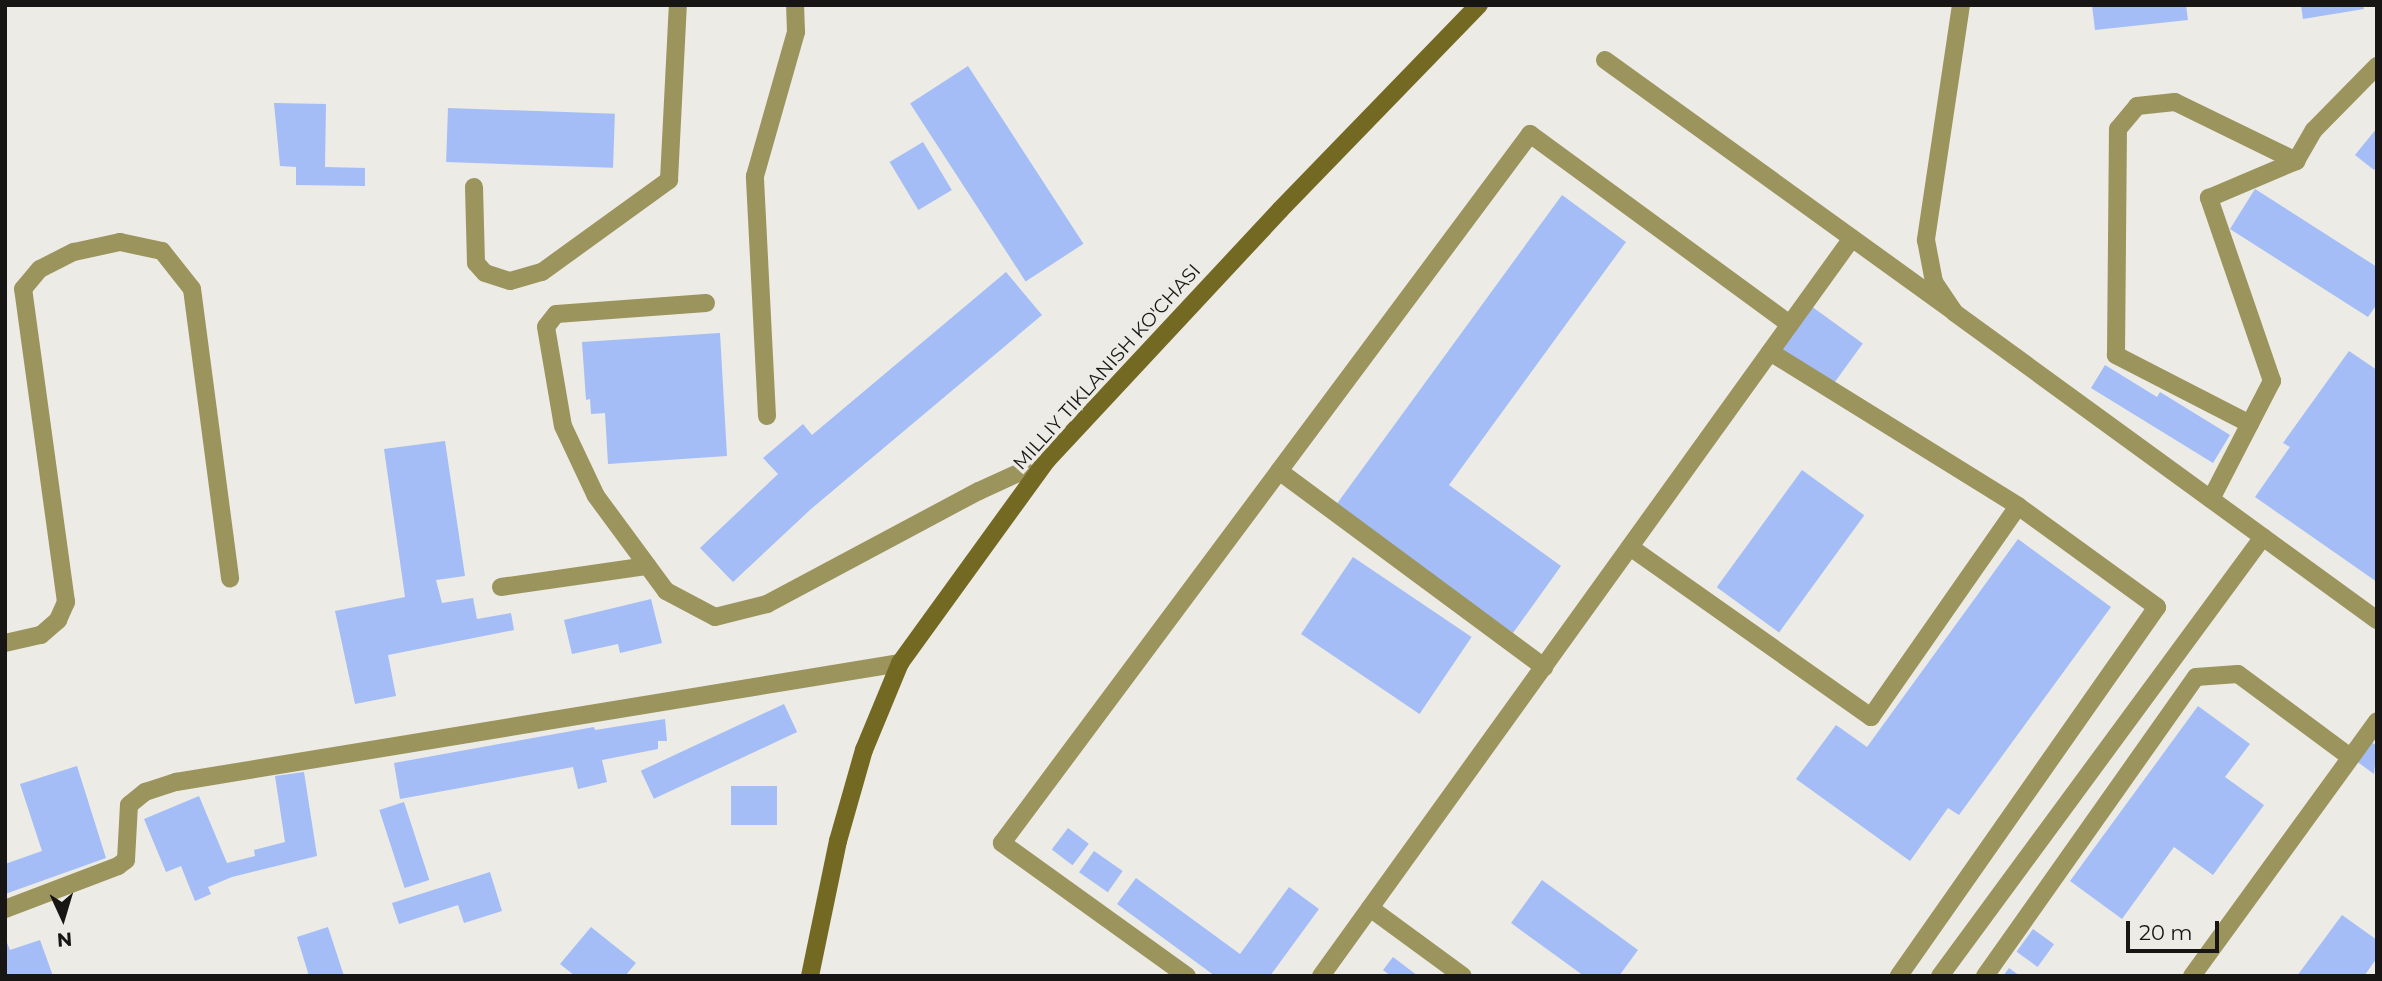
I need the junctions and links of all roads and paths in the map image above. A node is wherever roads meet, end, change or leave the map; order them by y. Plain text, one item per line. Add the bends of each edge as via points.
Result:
1 (678, 5) edge
2 (795, 5) edge
3 (1479, 5) edge
4 (1961, 5) edge
5 (1605, 60) dead end
6 (2377, 66) edge
7 (2296, 161) junction
8 (474, 187) dead end
9 (1852, 238) junction
10 (706, 303) dead end
11 (1955, 313) junction
12 (1790, 324) junction
13 (1770, 352) junction
14 (767, 416) dead end
15 (2250, 424) junction
16 (1047, 460) junction
17 (1279, 471) junction
18 (2211, 499) junction
19 (2018, 506) junction
20 (2263, 537) junction
21 (1630, 547) junction
22 (647, 566) junction
23 (230, 579) dead end
24 (501, 587) dead end
25 (2377, 620) edge
26 (5, 643) edge
27 (900, 663) junction
28 (1544, 667) junction
29 (2377, 721) edge
30 (2350, 757) junction
31 (1370, 908) junction
32 (5, 909) edge
33 (810, 976) edge
34 (1187, 976) edge
35 (1321, 976) edge
36 (1463, 976) edge
37 (1899, 976) edge
38 (1940, 976) edge
39 (1985, 976) edge
40 (2192, 976) edge

1 - 8 street via 668,180 542,272 510,281 485,274 476,263
2 - 14 street via 796,32 755,176
3 - 16 main road, MILLIY TIKLANISH KO'CHASI
4 - 11 street via 1926,240 1934,282
5 - 9 street
6 - 7 street via 2314,130
7 - 15 street via 2210,198 2272,381
7 - 15 street via 2175,102 2137,106 2118,129 2116,355
9 - 11 street
9 - 12 street
10 - 22 street via 556,314 546,327 563,426 596,496
11 - 18 street
12 - 13 street
12 - 17 street via 1530,135
13 - 19 street
13 - 21 street
15 - 18 street
16 - 22 street via 979,491 767,604 715,617 666,591
16 - 27 main road, MILLIY TIKLANISH KO'CHASI
17 - 28 street
17 - 34 street via 1002,843
18 - 20 street
19 - 21 street via 1871,717
19 - 37 street via 2157,607
20 - 25 street
20 - 38 street
21 - 28 street
22 - 24 street
23 - 26 street via 192,289 162,251 120,242 75,252 40,269 23,289 66,602 58,621 41,635
27 - 32 street via 176,782 145,792 129,806 126,860 118,866
27 - 33 main road, MILLIY TIKLANISH KO'CHASI via 864,750 838,841
28 - 31 street
29 - 30 street
30 - 39 street via 2238,674 2196,677
30 - 40 street
31 - 35 street
31 - 36 street

